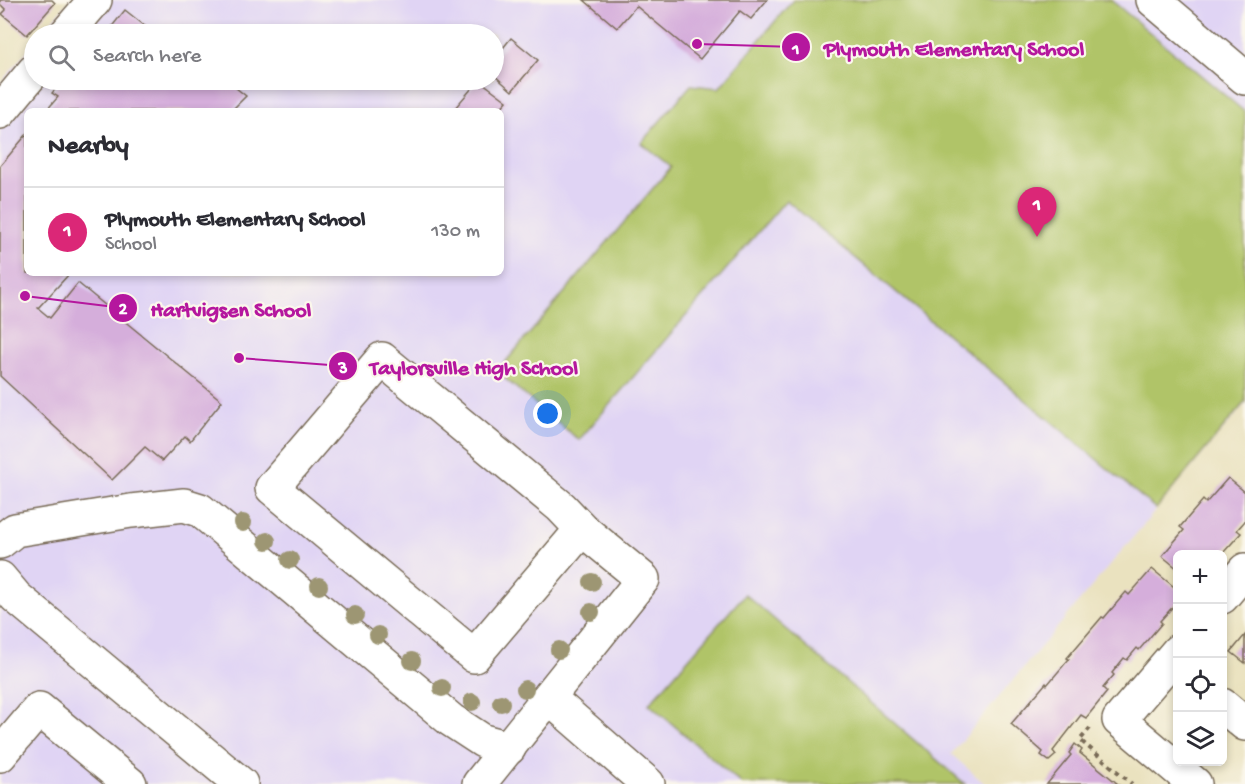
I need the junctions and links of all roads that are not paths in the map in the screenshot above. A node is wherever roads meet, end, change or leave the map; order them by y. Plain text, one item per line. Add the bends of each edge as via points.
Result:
1 (95, 0) edge
2 (1153, 0) edge
3 (75, 24) edge
4 (1245, 78) edge
5 (24, 83) edge
6 (0, 112) edge
7 (582, 529) junction
8 (0, 542) edge
9 (1245, 570) edge
10 (0, 578) edge
11 (1227, 591) edge
12 (1173, 657) edge
13 (549, 698) junction
14 (1227, 709) edge
15 (1245, 724) edge
16 (509, 748) junction
17 (0, 755) edge
18 (130, 784) edge
19 (241, 784) edge
20 (479, 784) edge
21 (648, 784) edge
22 (1195, 784) edge

1 - 3 street
2 - 4 street
5 - 6 street
7 - 7 street via 474,656 272,488 382,359 561,507
7 - 13 street via 643,579
8 - 16 street via 15,530 131,511 184,505 200,510 451,720 483,741
9 - 11 street
10 - 19 street via 16,597
12 - 22 street via 1119,720
13 - 16 street
13 - 21 street
14 - 15 street
16 - 20 street
17 - 18 street via 39,709

